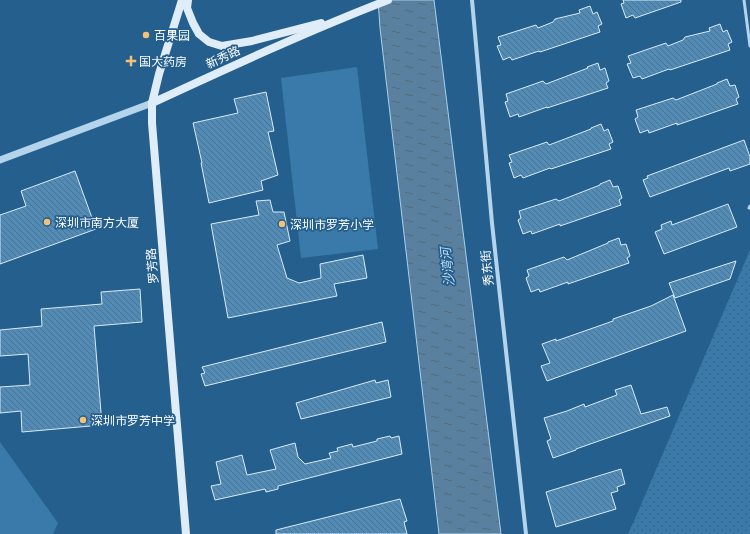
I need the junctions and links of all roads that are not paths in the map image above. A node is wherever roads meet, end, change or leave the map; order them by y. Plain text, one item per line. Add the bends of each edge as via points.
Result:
1 (182, 0) edge
2 (188, 0) edge
3 (388, 0) edge
4 (472, 0) edge
5 (744, 0) edge
6 (350, 15) junction
7 (750, 46) edge
8 (152, 103) junction
9 (0, 160) edge
10 (186, 534) edge
11 (526, 534) edge

1 - 8 main road, 罗芳路
2 - 6 main road via 187,8 199,34 209,42 222,46 252,41
3 - 6 main road, 新秀路
4 - 11 street, 秀东街 via 492,223
5 - 7 lane
6 - 8 main road, 新秀路
8 - 9 street, 新秀路
8 - 10 main road, 罗芳路 via 153,144

